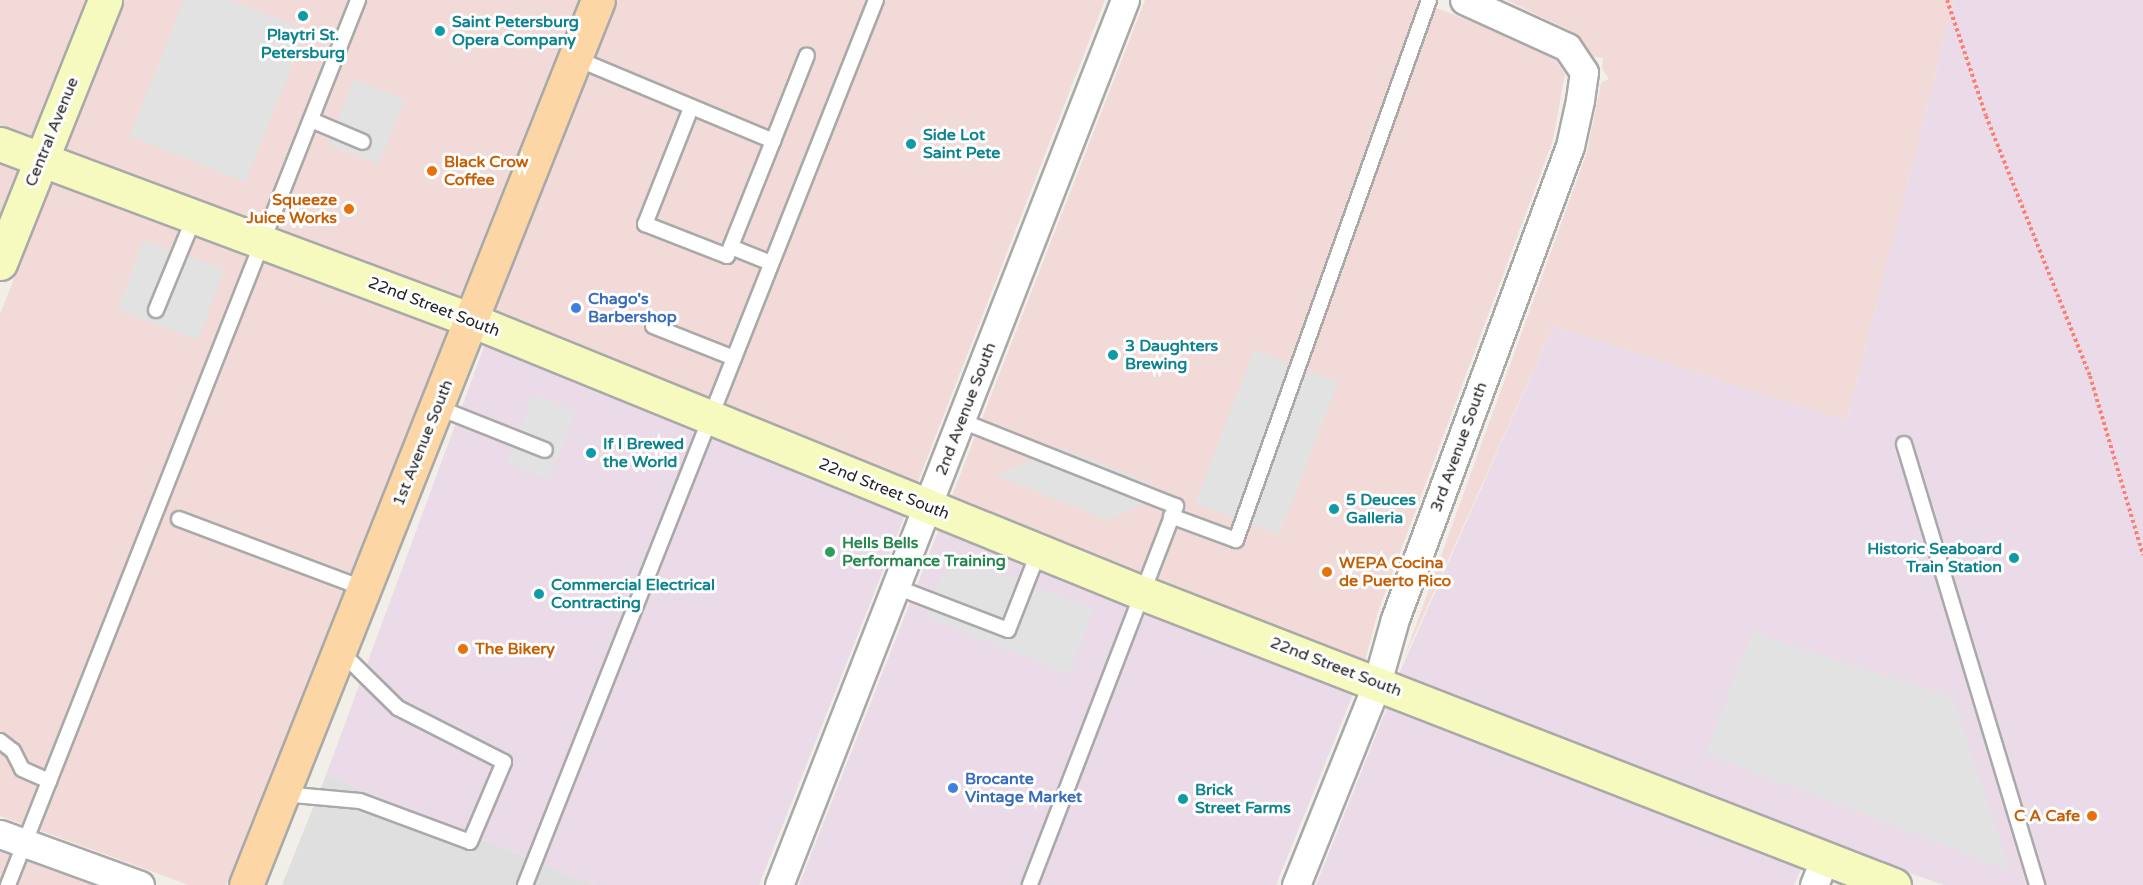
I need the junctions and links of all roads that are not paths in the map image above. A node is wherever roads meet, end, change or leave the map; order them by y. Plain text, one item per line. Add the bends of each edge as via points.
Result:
1 (105, 0) edge
2 (358, 0) edge
3 (598, 0) edge
4 (876, 0) edge
5 (1125, 0) edge
6 (1429, 0) edge
7 (1464, 0) edge
8 (807, 55) dead end
9 (575, 58) junction
10 (691, 108) junction
11 (311, 120) junction
12 (773, 141) junction
13 (363, 142) dead end
14 (0, 144) edge
15 (41, 161) junction
16 (194, 218) junction
17 (262, 243) junction
18 (731, 247) junction
19 (0, 263) edge
20 (771, 263) junction
21 (156, 310) dead end
22 (471, 320) junction
23 (653, 326) dead end
24 (734, 358) junction
25 (437, 407) junction
26 (710, 418) junction
27 (962, 421) junction
28 (1904, 444) dead end
29 (545, 450) dead end
30 (928, 507) junction
31 (1173, 511) junction
32 (179, 519) dead end
33 (1038, 551) junction
34 (896, 587) junction
35 (365, 590) junction
36 (1140, 592) junction
37 (340, 651) junction
38 (1377, 683) junction
39 (0, 741) edge
40 (49, 781) junction
41 (283, 794) junction
42 (12, 839) edge
43 (1819, 873) edge
44 (8, 885) edge
45 (140, 885) edge
46 (246, 885) edge
47 (525, 885) edge
48 (779, 885) edge
49 (1030, 885) edge
50 (1296, 885) edge
51 (1894, 885) edge
52 (2037, 885) edge

1 - 15 street, Central Avenue
2 - 11 lane
3 - 9 main road, 1st Avenue South
4 - 20 lane
5 - 27 street, 2nd Avenue South
6 - 31 lane via 1236,540
7 - 38 street, 3rd Avenue South via 1567,47 1584,72 1570,146 1395,619
8 - 12 lane
9 - 10 lane
9 - 22 main road, 1st Avenue South
10 - 12 lane
10 - 18 lane via 645,224 727,256
11 - 13 lane
11 - 17 lane
12 - 18 lane
14 - 15 street, 22nd Street South
15 - 16 street, 22nd Street South
15 - 19 street, Central Avenue
16 - 17 street, 22nd Street South
16 - 21 lane
17 - 22 street, 22nd Street South
17 - 40 lane
18 - 20 lane
20 - 24 lane
22 - 25 main road, 1st Avenue South
22 - 26 street, 22nd Street South
23 - 24 lane
24 - 26 lane
25 - 29 lane
25 - 35 main road, 1st Avenue South
26 - 30 street, 22nd Street South
26 - 47 lane
27 - 30 street, 2nd Avenue South
27 - 31 lane
28 - 52 lane
30 - 33 street, 22nd Street South
30 - 34 street, 2nd Avenue South
31 - 36 lane
32 - 35 lane
33 - 34 lane via 1008,630
33 - 36 street, 22nd Street South
34 - 48 street, 2nd Avenue South
35 - 37 main road, 1st Avenue South
36 - 38 street, 22nd Street South
36 - 49 lane
37 - 41 main road, 1st Avenue South
37 - 41 lane via 398,708 504,762 470,842 360,801
38 - 43 street, 22nd Street South
38 - 50 street, 3rd Avenue South
39 - 40 lane via 13,751 22,769
40 - 42 lane
41 - 46 main road, 1st Avenue South
42 - 44 lane
42 - 45 street
43 - 51 street, 22nd Street South

